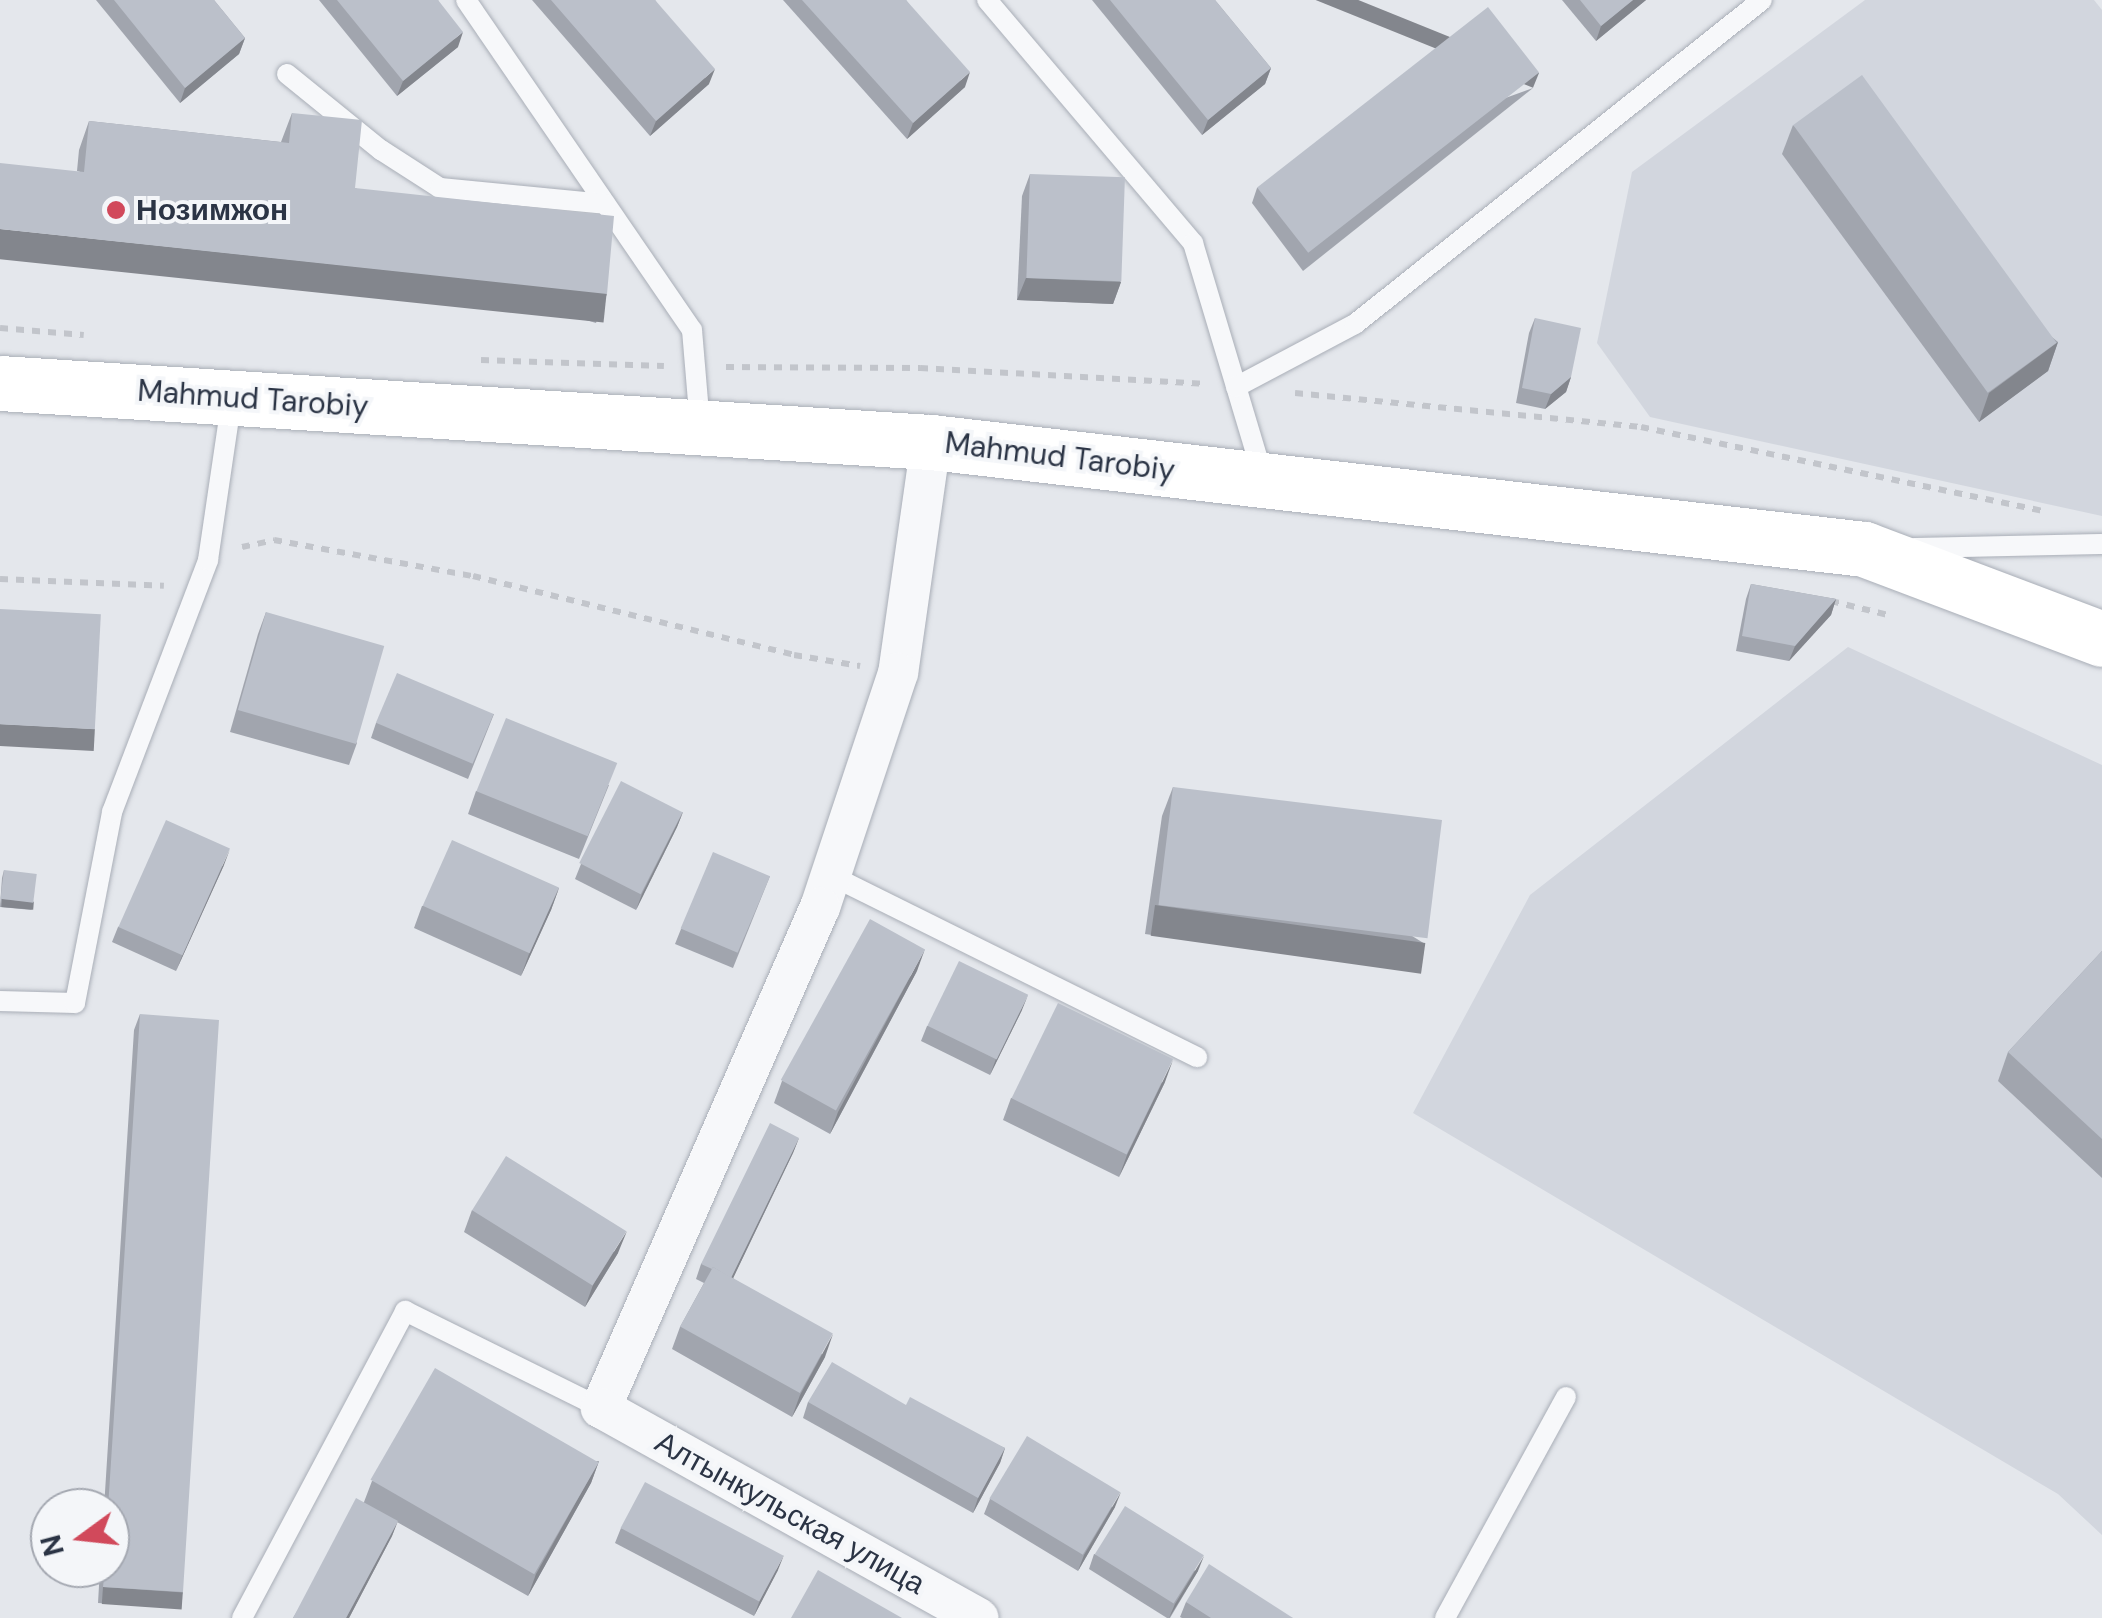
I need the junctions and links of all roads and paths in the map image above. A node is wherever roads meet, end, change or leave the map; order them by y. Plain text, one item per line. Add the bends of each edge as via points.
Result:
1 (466, 0) edge
2 (987, 0) edge
3 (1762, 0) edge
4 (287, 74) dead end
5 (605, 204) junction
6 (0, 328) edge
7 (99, 336) dead end
8 (478, 360) dead end
9 (694, 366) junction
10 (0, 384) edge
11 (1236, 387) junction
12 (232, 398) junction
13 (700, 428) junction
14 (931, 442) junction
15 (1264, 480) junction
16 (2050, 513) dead end
17 (2102, 544) edge
18 (1864, 549) junction
19 (0, 578) edge
20 (202, 578) junction
21 (2102, 639) edge
22 (898, 673) junction
23 (830, 875) junction
24 (0, 1000) edge
25 (1197, 1057) dead end
26 (1566, 1397) dead end
27 (601, 1408) junction
28 (242, 1618) edge
29 (978, 1618) edge
30 (1445, 1618) edge

1 - 5 lane
2 - 11 lane via 1194,243
3 - 11 lane via 1354,324
4 - 5 lane via 440,188
5 - 9 lane via 692,330
6 - 7 path
8 - 9 path
9 - 11 path via 920,368
9 - 13 lane
10 - 12 main road, Mahmud Tarobiy
11 - 15 lane
11 - 16 path via 1640,427
12 - 13 main road, Mahmud Tarobiy
12 - 20 lane
13 - 14 main road, Mahmud Tarobiy
14 - 15 main road, Mahmud Tarobiy
14 - 22 street
15 - 18 main road, Mahmud Tarobiy
17 - 18 lane
18 - 21 main road, Mahmud Tarobiy
19 - 20 path via 188,588
20 - 22 path via 246,544 274,540 473,576 794,655
20 - 24 lane via 112,812 75,1002
22 - 23 street
23 - 25 lane
23 - 27 street
26 - 30 lane
27 - 28 lane via 406,1311
27 - 29 street, Алтынкульская улица

